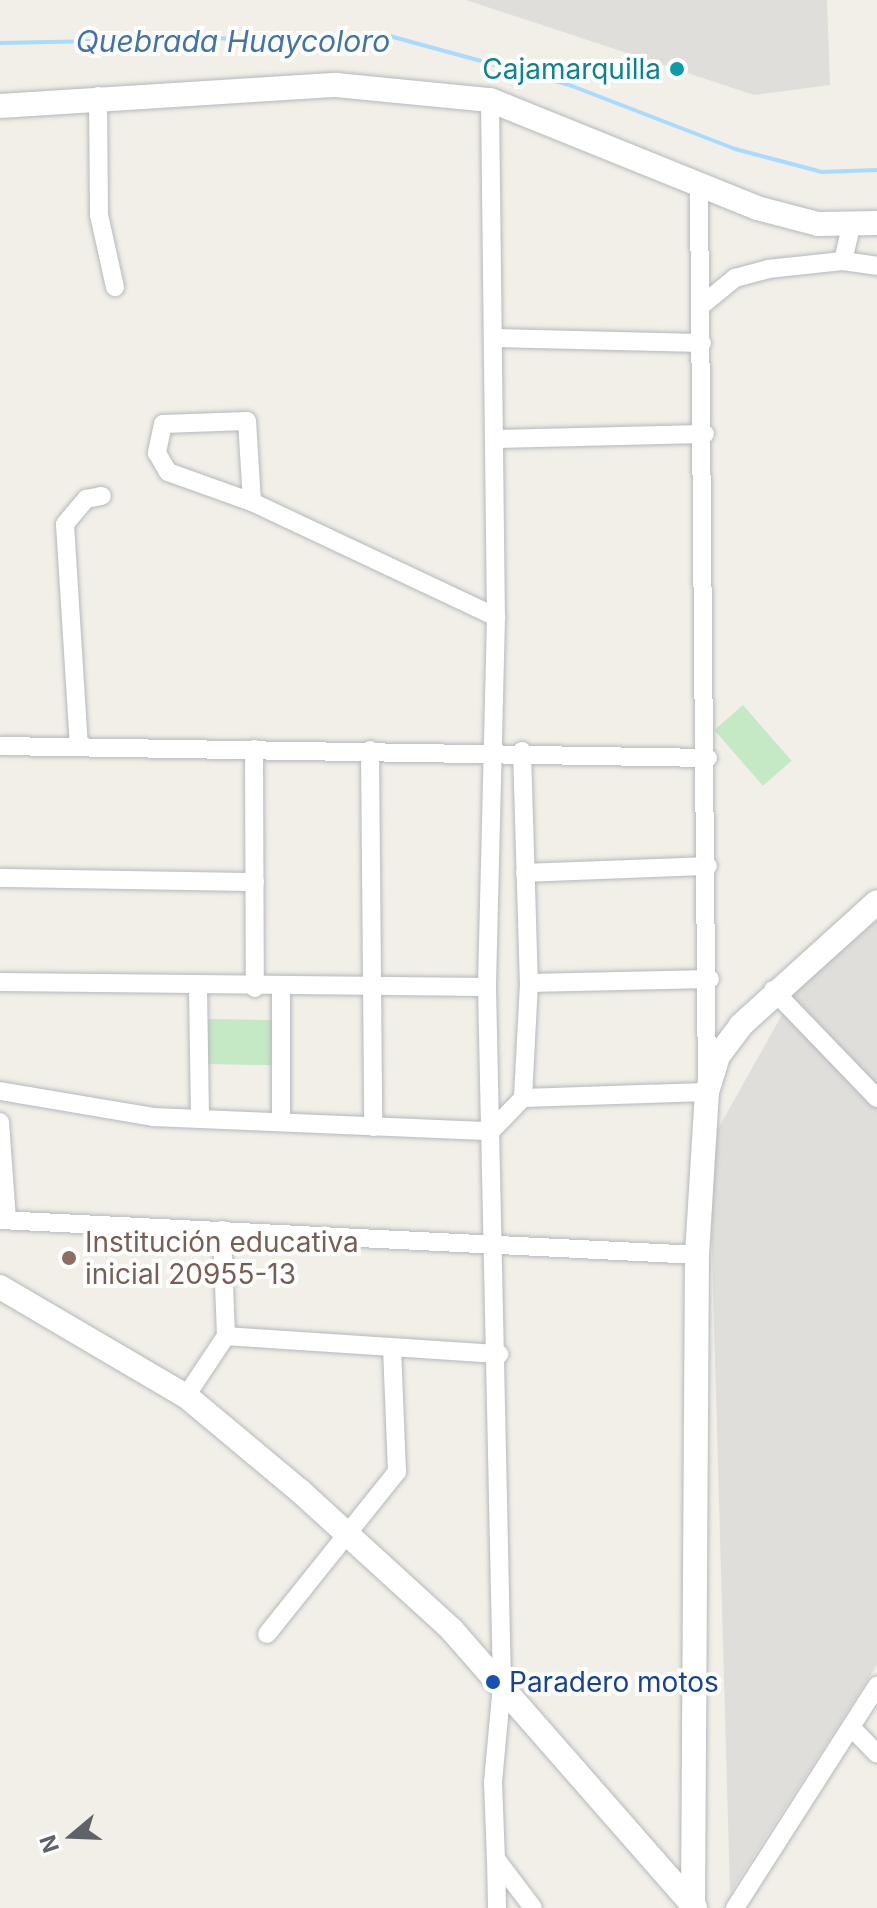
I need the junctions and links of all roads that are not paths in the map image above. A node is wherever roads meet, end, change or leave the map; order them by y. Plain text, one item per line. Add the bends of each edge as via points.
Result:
1 (98, 96) junction
2 (490, 100) junction
3 (0, 106) edge
4 (699, 188) junction
5 (877, 223) edge
6 (851, 227) junction
7 (843, 261) junction
8 (877, 266) edge
9 (115, 287) dead end
10 (702, 305) junction
11 (493, 338) junction
12 (702, 343) junction
13 (705, 434) junction
14 (495, 439) junction
15 (102, 496) dead end
16 (252, 502) junction
17 (496, 617) junction
18 (0, 746) edge
19 (79, 747) junction
20 (254, 749) junction
21 (370, 750) junction
22 (522, 751) junction
23 (493, 752) junction
24 (708, 758) junction
25 (708, 866) junction
26 (525, 873) junction
27 (0, 878) edge
28 (255, 882) junction
29 (877, 902) edge
30 (710, 979) junction
31 (0, 982) edge
32 (529, 983) junction
33 (487, 987) junction
34 (198, 988) junction
35 (255, 988) junction
36 (281, 988) junction
37 (372, 989) junction
38 (773, 990) junction
39 (0, 1091) edge
40 (707, 1092) junction
41 (523, 1098) junction
42 (877, 1098) edge
43 (200, 1117) junction
44 (0, 1122) edge
45 (281, 1122) junction
46 (373, 1127) junction
47 (491, 1131) junction
48 (3, 1220) edge
49 (222, 1230) junction
50 (495, 1244) junction
51 (697, 1255) junction
52 (0, 1287) edge
53 (226, 1336) junction
54 (392, 1348) junction
55 (499, 1354) junction
56 (186, 1396) junction
57 (347, 1533) junction
58 (267, 1634) dead end
59 (502, 1685) junction
60 (877, 1686) edge
61 (851, 1727) junction
62 (877, 1754) edge
63 (496, 1859) junction
64 (694, 1907) edge
65 (497, 1908) edge
66 (533, 1908) edge
67 (735, 1908) edge

1 - 2 street via 336,85
1 - 3 street
1 - 9 street via 99,215
2 - 4 street
2 - 11 street
4 - 6 street
4 - 10 street
5 - 6 street
6 - 7 street
7 - 8 street
7 - 10 street via 735,278
10 - 12 street
11 - 12 street
11 - 14 street
12 - 13 street
13 - 14 street
13 - 24 street
14 - 17 street
15 - 19 street via 86,499 65,524
16 - 16 street via 160,464 163,424 247,421
16 - 17 street
17 - 23 street
18 - 19 street
19 - 20 street
20 - 21 street
20 - 28 street
21 - 23 street
21 - 37 street
22 - 23 street
22 - 24 street
22 - 26 street
23 - 33 street
24 - 25 street
25 - 26 street
25 - 30 street
26 - 32 street
27 - 28 street
28 - 35 street
29 - 38 street
30 - 32 street
30 - 40 street
31 - 34 street
32 - 41 street
33 - 37 street
33 - 47 street
34 - 35 street
34 - 43 street
35 - 36 street
36 - 37 street
36 - 45 street
37 - 46 street
38 - 40 street via 718,1056
38 - 42 street
39 - 43 street
40 - 41 street
40 - 51 street
41 - 47 street
43 - 45 street
44 - 48 street
45 - 46 street
46 - 47 street
47 - 50 street
48 - 49 street
49 - 50 street
49 - 53 street
50 - 51 street
50 - 55 street
51 - 64 street
52 - 56 street
53 - 54 street
53 - 56 street
54 - 55 street
54 - 57 street via 400,1463
55 - 59 street
56 - 57 street
57 - 58 street
57 - 59 street
59 - 63 street
59 - 64 street
60 - 61 street
61 - 62 street
61 - 67 street
63 - 65 street
63 - 66 street

